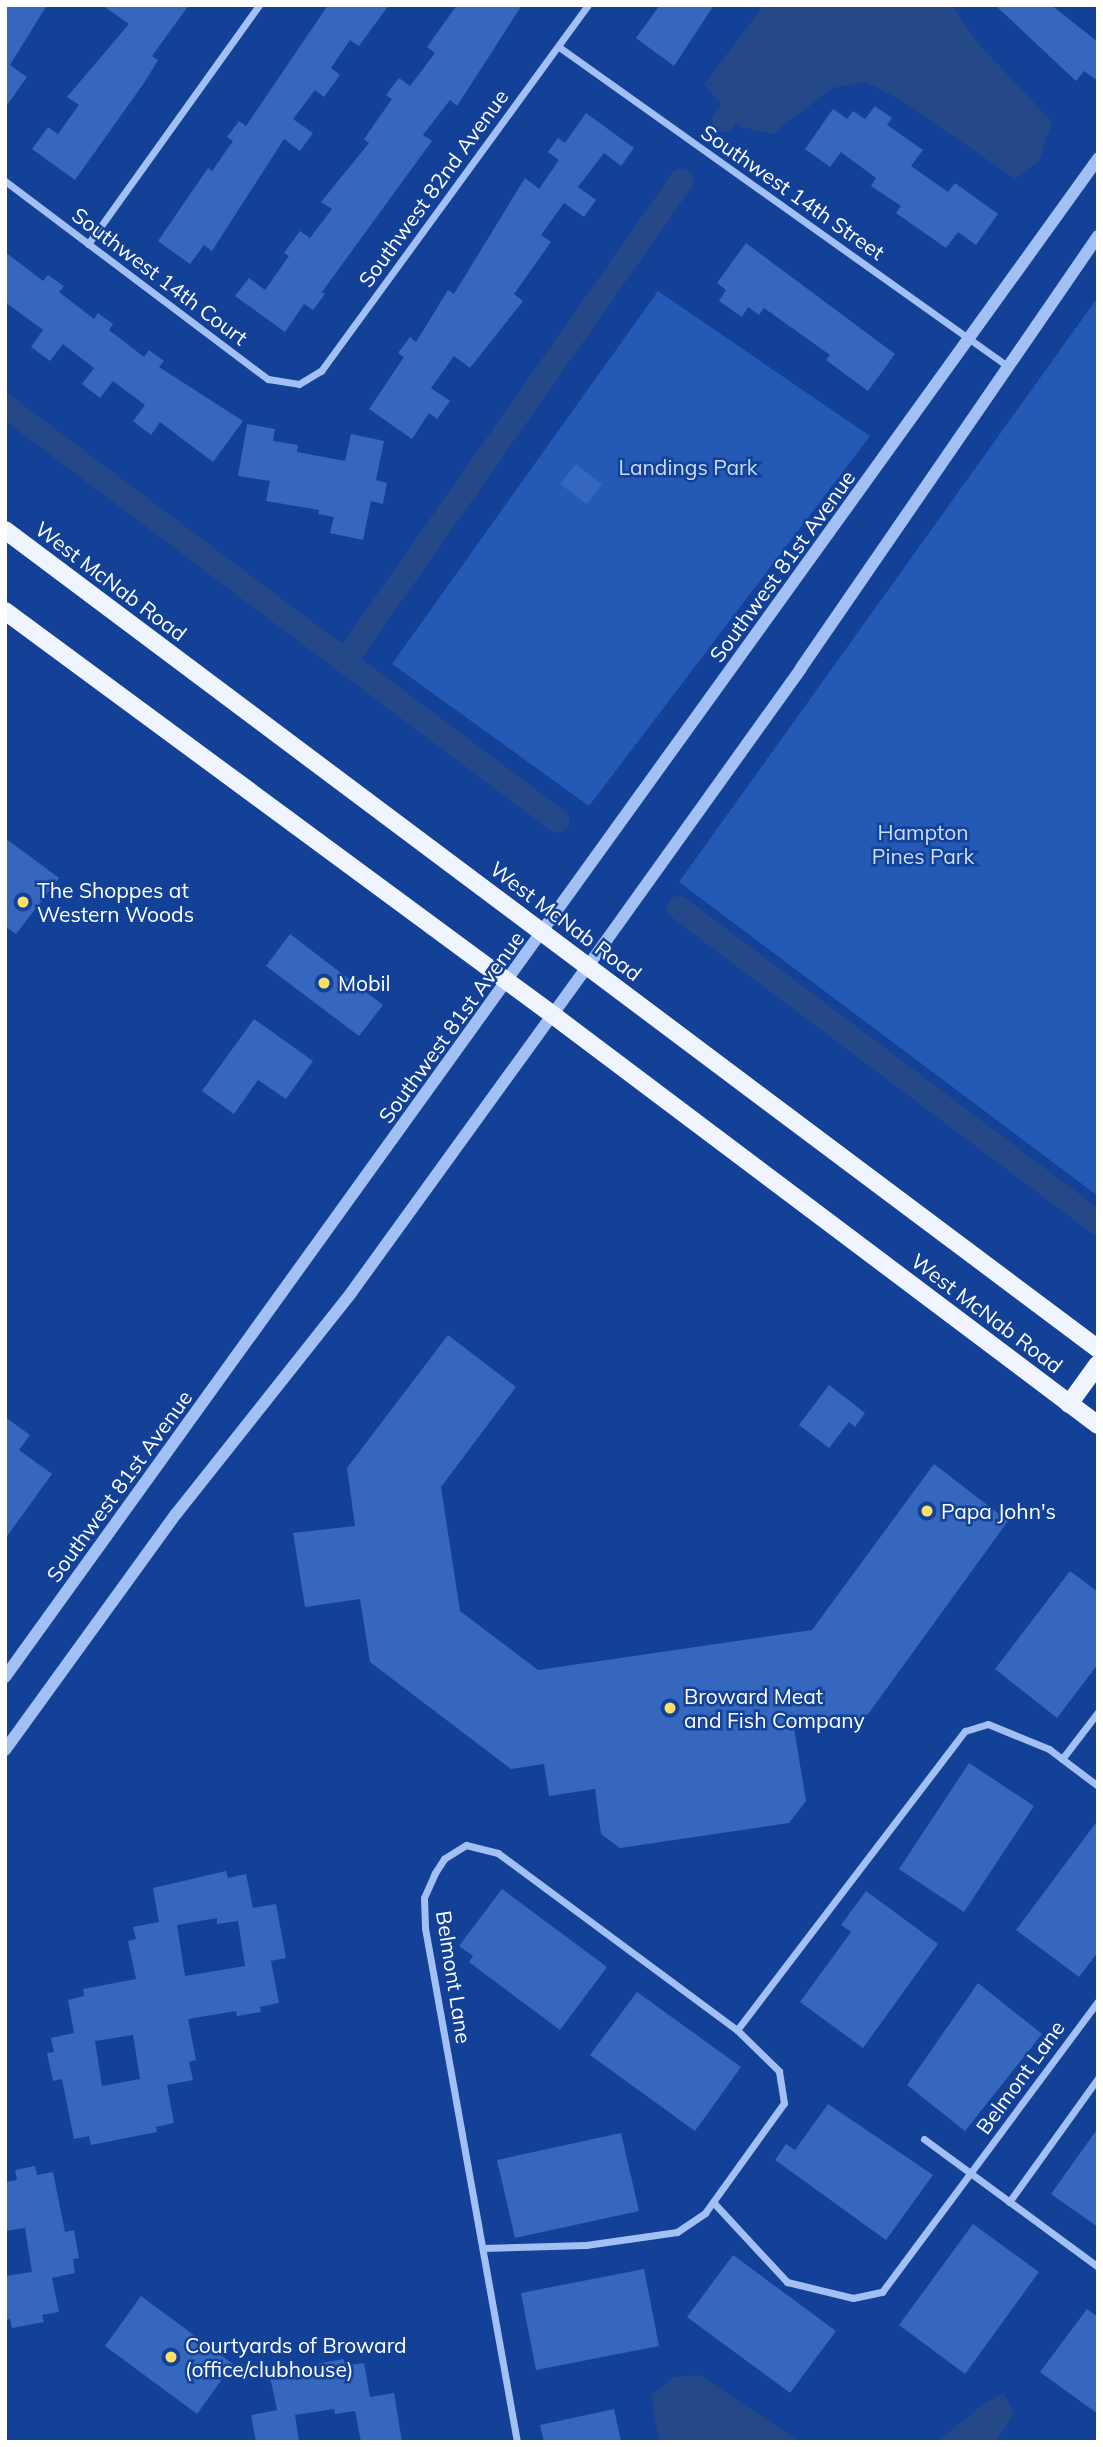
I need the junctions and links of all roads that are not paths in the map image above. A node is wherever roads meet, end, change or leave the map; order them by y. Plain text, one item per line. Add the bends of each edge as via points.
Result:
1 (259, 5) edge
2 (588, 5) edge
3 (559, 47) junction
4 (1098, 159) edge
5 (5, 181) edge
6 (1098, 236) edge
7 (88, 244) junction
8 (969, 339) junction
9 (1006, 365) junction
10 (299, 384) joint
11 (5, 530) edge
12 (5, 611) edge
13 (543, 932) junction
14 (588, 966) junction
15 (508, 981) junction
16 (553, 1015) junction
17 (1098, 1349) edge
18 (1098, 1364) edge
19 (1069, 1404) junction
20 (1098, 1425) edge
21 (5, 1677) edge
22 (1098, 1712) edge
23 (5, 1750) edge
24 (1062, 1759) junction
25 (1098, 1786) edge
26 (1098, 2001) edge
27 (737, 2030) junction
28 (1098, 2078) edge
29 (924, 2139) dead end
30 (971, 2174) junction
31 (713, 2202) junction
32 (1009, 2202) junction
33 (482, 2248) junction
34 (1098, 2267) edge
35 (517, 2442) edge

1 - 7 street
2 - 3 street, Southwest 82nd Avenue
3 - 8 street, Southwest 14th Street
3 - 10 street, Southwest 82nd Avenue via 321,371
4 - 8 street, Southwest 81st Avenue
5 - 7 street, Southwest 14th Court
6 - 9 street
7 - 10 street, Southwest 14th Court via 268,379
8 - 9 street, Southwest 14th Street
8 - 13 street, Southwest 81st Avenue
9 - 14 street via 801,668
11 - 13 main road, West McNab Road
12 - 15 main road, West McNab Road
13 - 14 main road, West McNab Road
13 - 15 street, Southwest 81st Avenue
14 - 16 street
14 - 17 main road, West McNab Road
15 - 16 main road, West McNab Road
15 - 21 street, Southwest 81st Avenue
16 - 19 main road, West McNab Road
16 - 23 street via 351,1293 176,1514
18 - 19 main road
19 - 20 main road, West McNab Road
22 - 24 street
24 - 25 street
24 - 27 street via 988,1724 965,1731
26 - 30 street, Belmont Lane
27 - 31 street, Belmont Lane via 779,2071 784,2103
27 - 33 street, Belmont Lane via 498,1853 466,1846 444,1860 424,1898 425,1928
28 - 32 street
29 - 30 street
30 - 31 street, Belmont Lane via 882,2292 853,2298 787,2281
30 - 32 street
31 - 33 street, Belmont Lane via 705,2213 677,2231 586,2245
32 - 34 street
33 - 35 street, Belmont Lane

